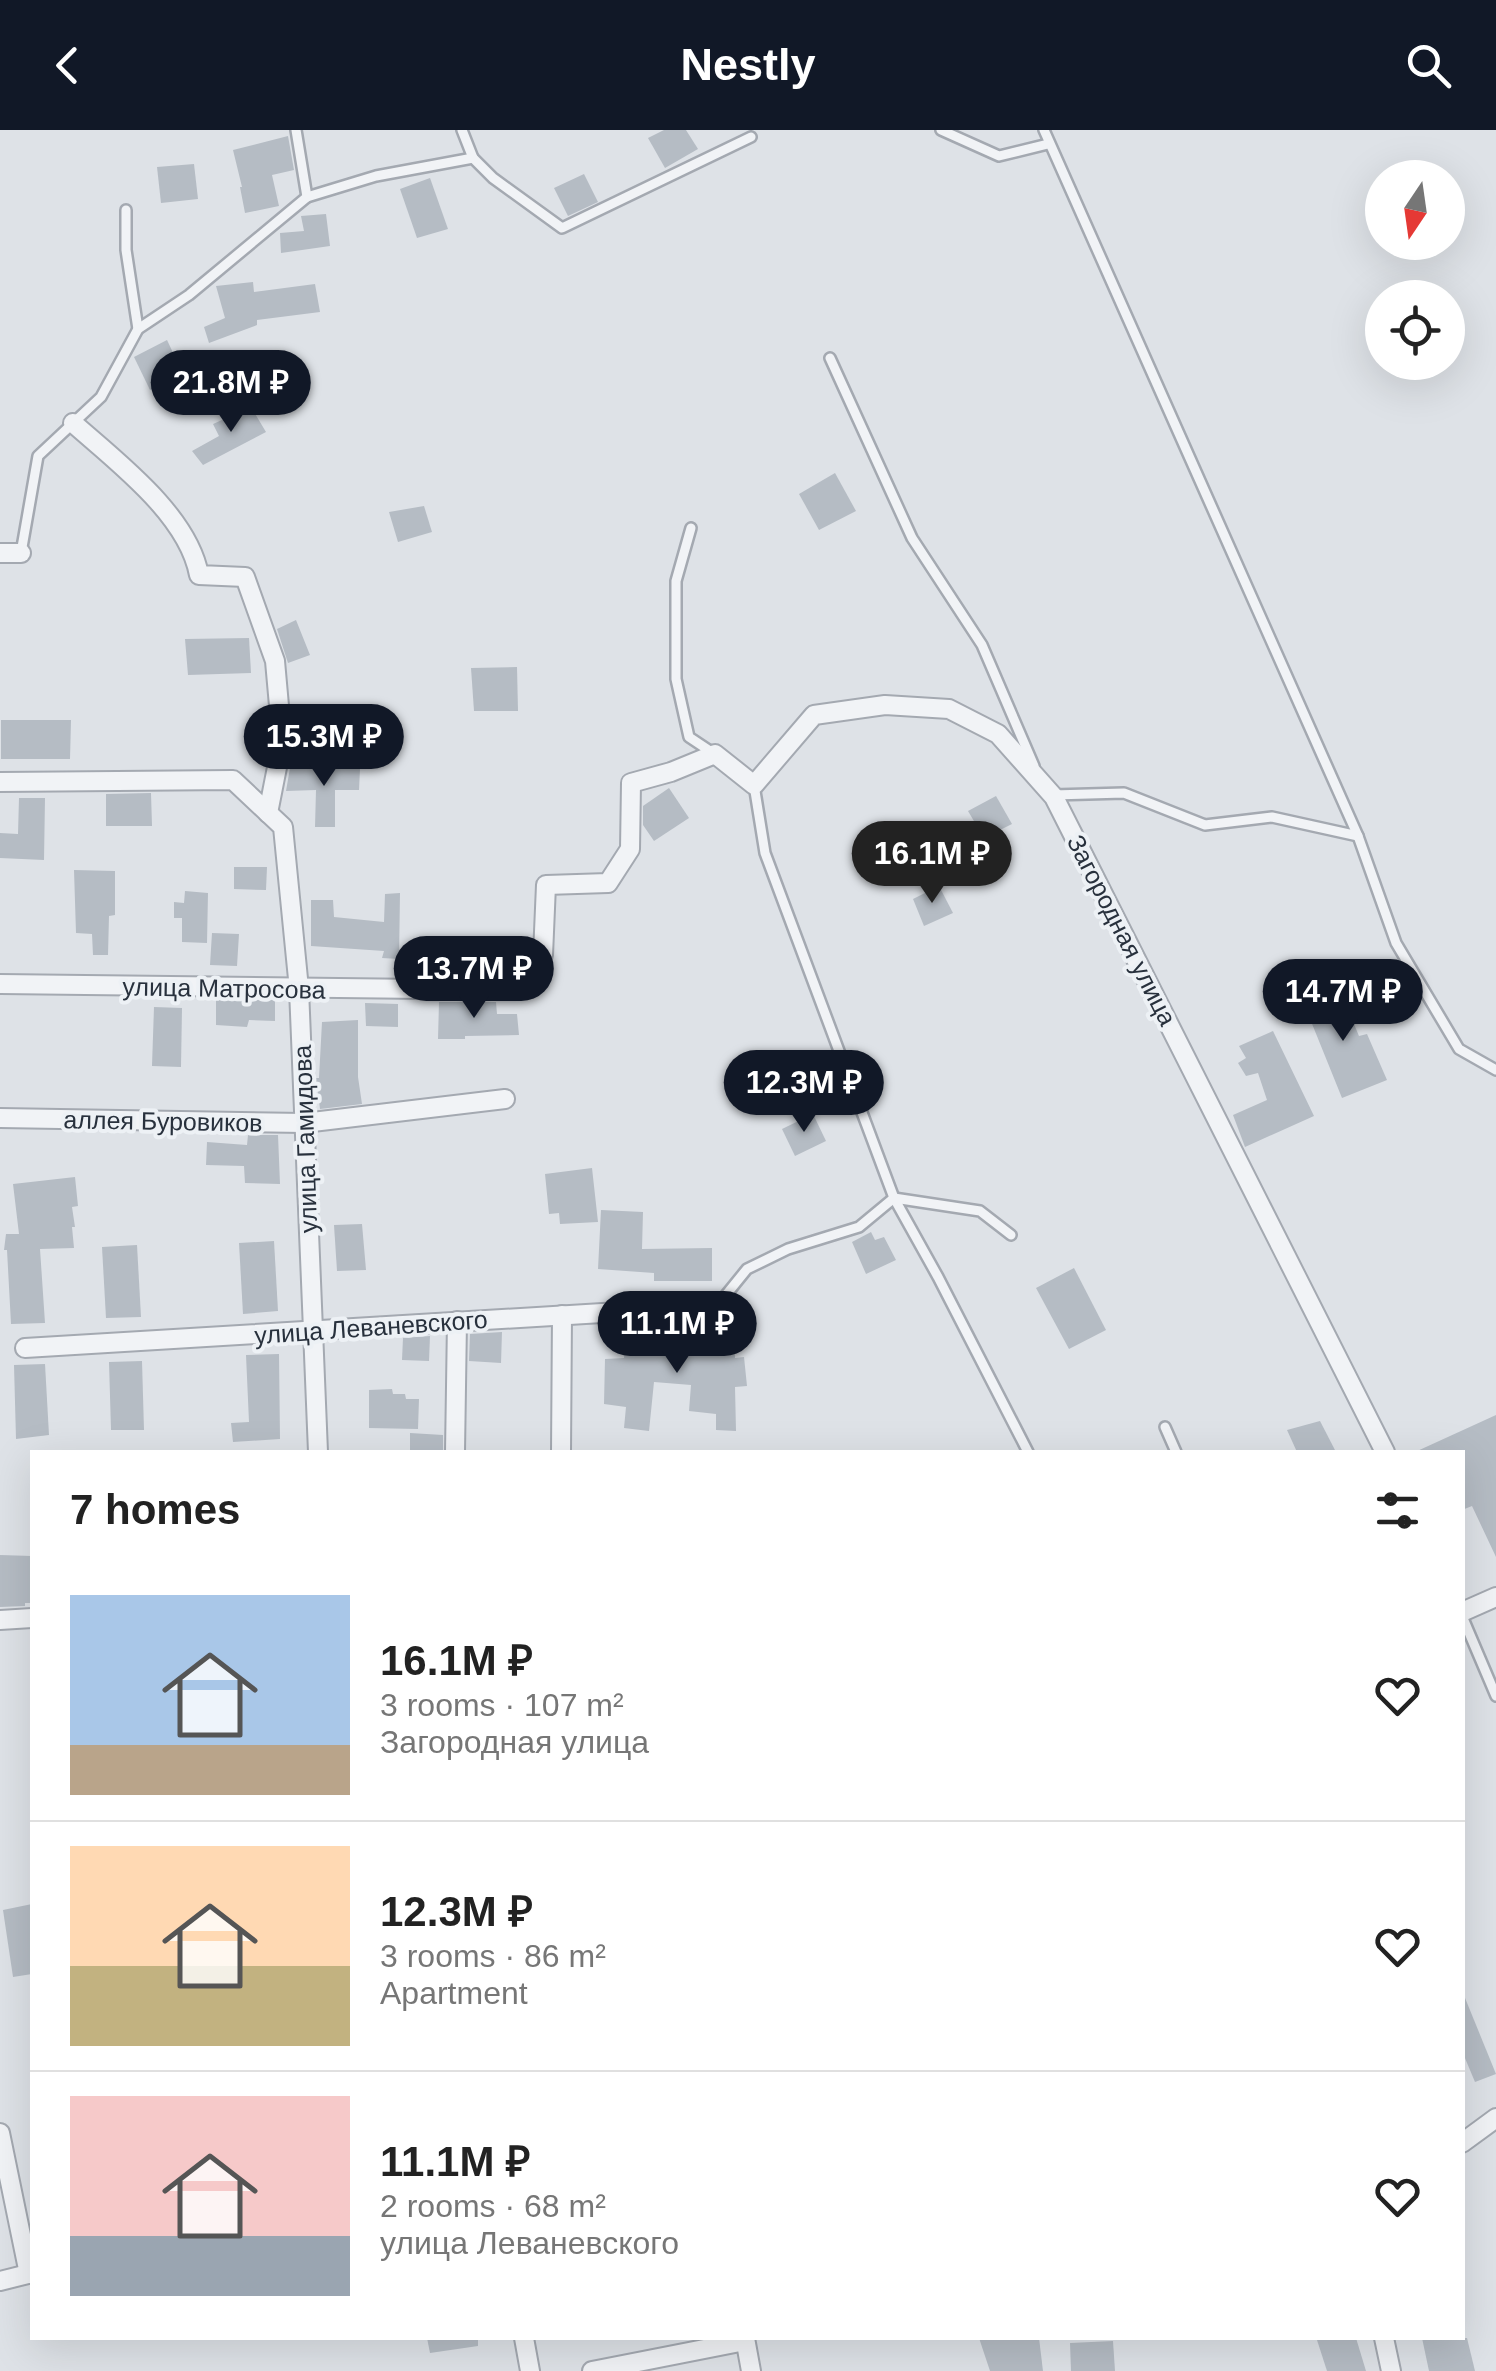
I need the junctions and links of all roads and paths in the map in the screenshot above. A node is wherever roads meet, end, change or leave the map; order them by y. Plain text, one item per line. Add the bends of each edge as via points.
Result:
1 (296, 130) edge
2 (462, 130) edge
3 (942, 130) edge
4 (1044, 130) edge
5 (751, 137) dead end
6 (1048, 144) junction
7 (473, 158) junction
8 (307, 197) junction
9 (126, 210) dead end
10 (138, 329) junction
11 (830, 358) dead end
12 (74, 423) junction
13 (691, 528) dead end
14 (0, 552) edge
15 (21, 553) joint
16 (715, 754) junction
17 (0, 782) edge
18 (754, 785) junction
19 (1054, 796) junction
20 (268, 813) junction
21 (1358, 836) junction
22 (0, 984) edge
23 (298, 989) junction
24 (1496, 1070) edge
25 (505, 1098) dead end
26 (0, 1118) edge
27 (304, 1122) junction
28 (894, 1198) junction
29 (1011, 1234) dead end
30 (717, 1306) joint
31 (562, 1315) junction
32 (456, 1322) junction
33 (314, 1330) junction
34 (25, 1348) dead end
35 (1165, 1427) dead end
36 (318, 1450) edge
37 (454, 1450) edge
38 (561, 1450) edge
39 (1027, 1450) edge
40 (1175, 1450) edge
41 (1384, 1450) edge
42 (1496, 1597) edge
43 (1465, 1612) edge
44 (30, 1618) edge
45 (0, 1620) edge
46 (1465, 1621) edge
47 (1496, 1696) edge
48 (1496, 2118) edge
49 (0, 2133) edge
50 (1465, 2140) edge
51 (30, 2269) edge
52 (30, 2274) edge
53 (0, 2281) edge
54 (524, 2340) edge
55 (740, 2340) edge
56 (745, 2340) edge
57 (1384, 2340) edge
58 (530, 2371) edge
59 (592, 2371) edge
60 (751, 2371) edge
61 (1392, 2371) edge

1 - 8 lane
2 - 7 lane
3 - 6 lane via 999,156
4 - 6 lane
5 - 7 lane via 562,228
6 - 21 lane
7 - 8 lane
8 - 10 lane
9 - 10 lane
10 - 12 lane via 101,397
11 - 19 lane via 912,538 982,644
12 - 15 lane via 38,456
12 - 20 street via 142,483 195,556 199,575 245,577 275,662 281,747
13 - 16 lane via 676,580 676,680 690,737
14 - 15 street
16 - 18 street
16 - 23 street, улица Матросова via 631,783 630,849 608,883 546,885 543,955 508,990
17 - 20 street via 233,780
18 - 19 street, Загородная улица via 814,714 885,705 949,710 998,734
18 - 28 lane via 765,854
19 - 21 lane via 1124,793 1205,825 1272,817
19 - 41 street, Загородная улица
20 - 23 street, улица Гамидова via 283,827
21 - 24 lane via 1396,943 1459,1049
22 - 23 street, улица Матросова
23 - 27 street, улица Гамидова
25 - 27 street, аллея Буровиков
26 - 27 street, аллея Буровиков
27 - 33 street, улица Гамидова
28 - 29 lane via 980,1211
28 - 30 lane via 859,1227 747,1269
28 - 39 lane
30 - 31 street, улица Леваневского
31 - 32 street, улица Леваневского
31 - 38 street
32 - 33 street, улица Леваневского
32 - 37 street
33 - 34 street, улица Леваневского
33 - 36 street, улица Гамидова
35 - 40 lane
42 - 43 street
44 - 45 street
46 - 47 lane
48 - 50 street
49 - 51 street
52 - 53 street
54 - 58 street
55 - 59 street
56 - 60 street
57 - 61 street

